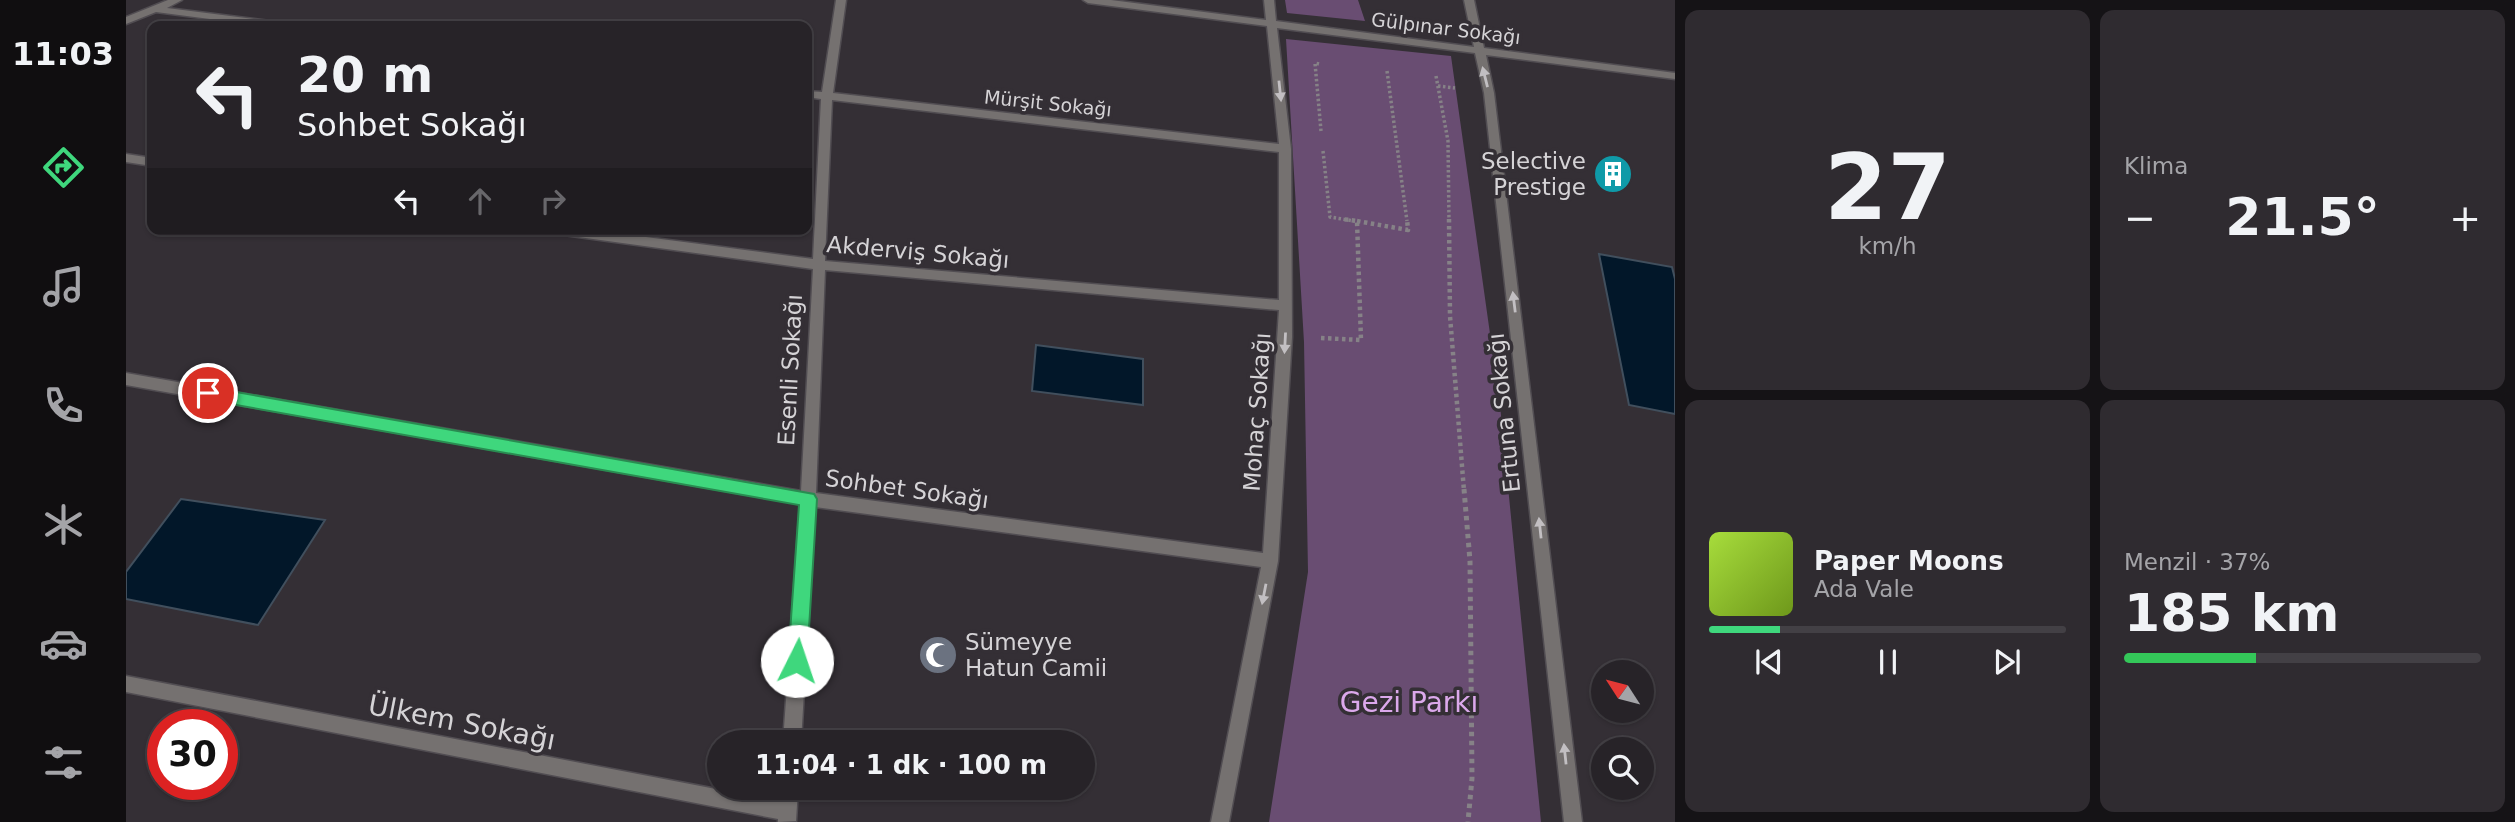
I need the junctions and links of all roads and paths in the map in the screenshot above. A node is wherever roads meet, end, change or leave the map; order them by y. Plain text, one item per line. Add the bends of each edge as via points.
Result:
1 (177, 0) edge
2 (841, 0) edge
3 (1088, 0) edge
4 (1269, 0) edge
5 (1469, 0) edge
6 (153, 9) junction
7 (126, 21) edge
8 (247, 21) edge
9 (1272, 23) junction
10 (1429, 44) junction
11 (1478, 50) junction
12 (1315, 63) dead end
13 (1388, 71) dead end
14 (1675, 76) edge
15 (812, 94) edge
16 (827, 96) junction
17 (1322, 133) dead end
18 (1322, 144) dead end
19 (1285, 149) junction
20 (126, 158) edge
21 (147, 161) edge
22 (1357, 222) junction
23 (594, 235) edge
24 (820, 265) junction
25 (1285, 306) junction
26 (1285, 337) junction
27 (126, 379) edge
28 (808, 499) junction
29 (1270, 561) junction
30 (126, 684) edge
31 (793, 730) edge
32 (787, 817) edge
33 (1220, 822) edge
34 (1468, 822) edge
35 (1573, 822) edge

1 - 6 street
2 - 16 street, Esenli Sokağı
3 - 9 street, Gülpınar Sokağı
4 - 9 street, Mohaç Sokağı
5 - 11 street, Ertuna Sokağı
6 - 7 street
6 - 8 street
9 - 10 street, Gülpınar Sokağı
9 -> 19 street, Mohaç Sokağı
10 - 11 street, Gülpınar Sokağı
10 - 34 path via 1448,141 1450,316 1470,561 1472,778
11 - 14 street, Gülpınar Sokağı
35 -> 11 street, Ertuna Sokağı via 1492,119
12 - 17 path
13 - 22 path via 1408,230
15 - 16 street, Mürşit Sokağı
16 - 19 street, Mürşit Sokağı
16 - 24 street, Esenli Sokağı
18 - 22 path via 1330,217
19 - 25 street, Mohaç Sokağı
20 - 21 street
22 - 26 path via 1362,340
23 - 24 street, Akderviş Sokağı
24 - 25 street, Akderviş Sokağı
24 - 28 street, Esenli Sokağı
25 - 26 street, Mohaç Sokağı
26 -> 29 street, Mohaç Sokağı
27 - 28 street, Sohbet Sokağı
28 - 29 street, Sohbet Sokağı
28 - 31 street, Esenli Sokağı
29 -> 33 street, Mohaç Sokağı
30 - 32 street, Ülkem Sokağı

